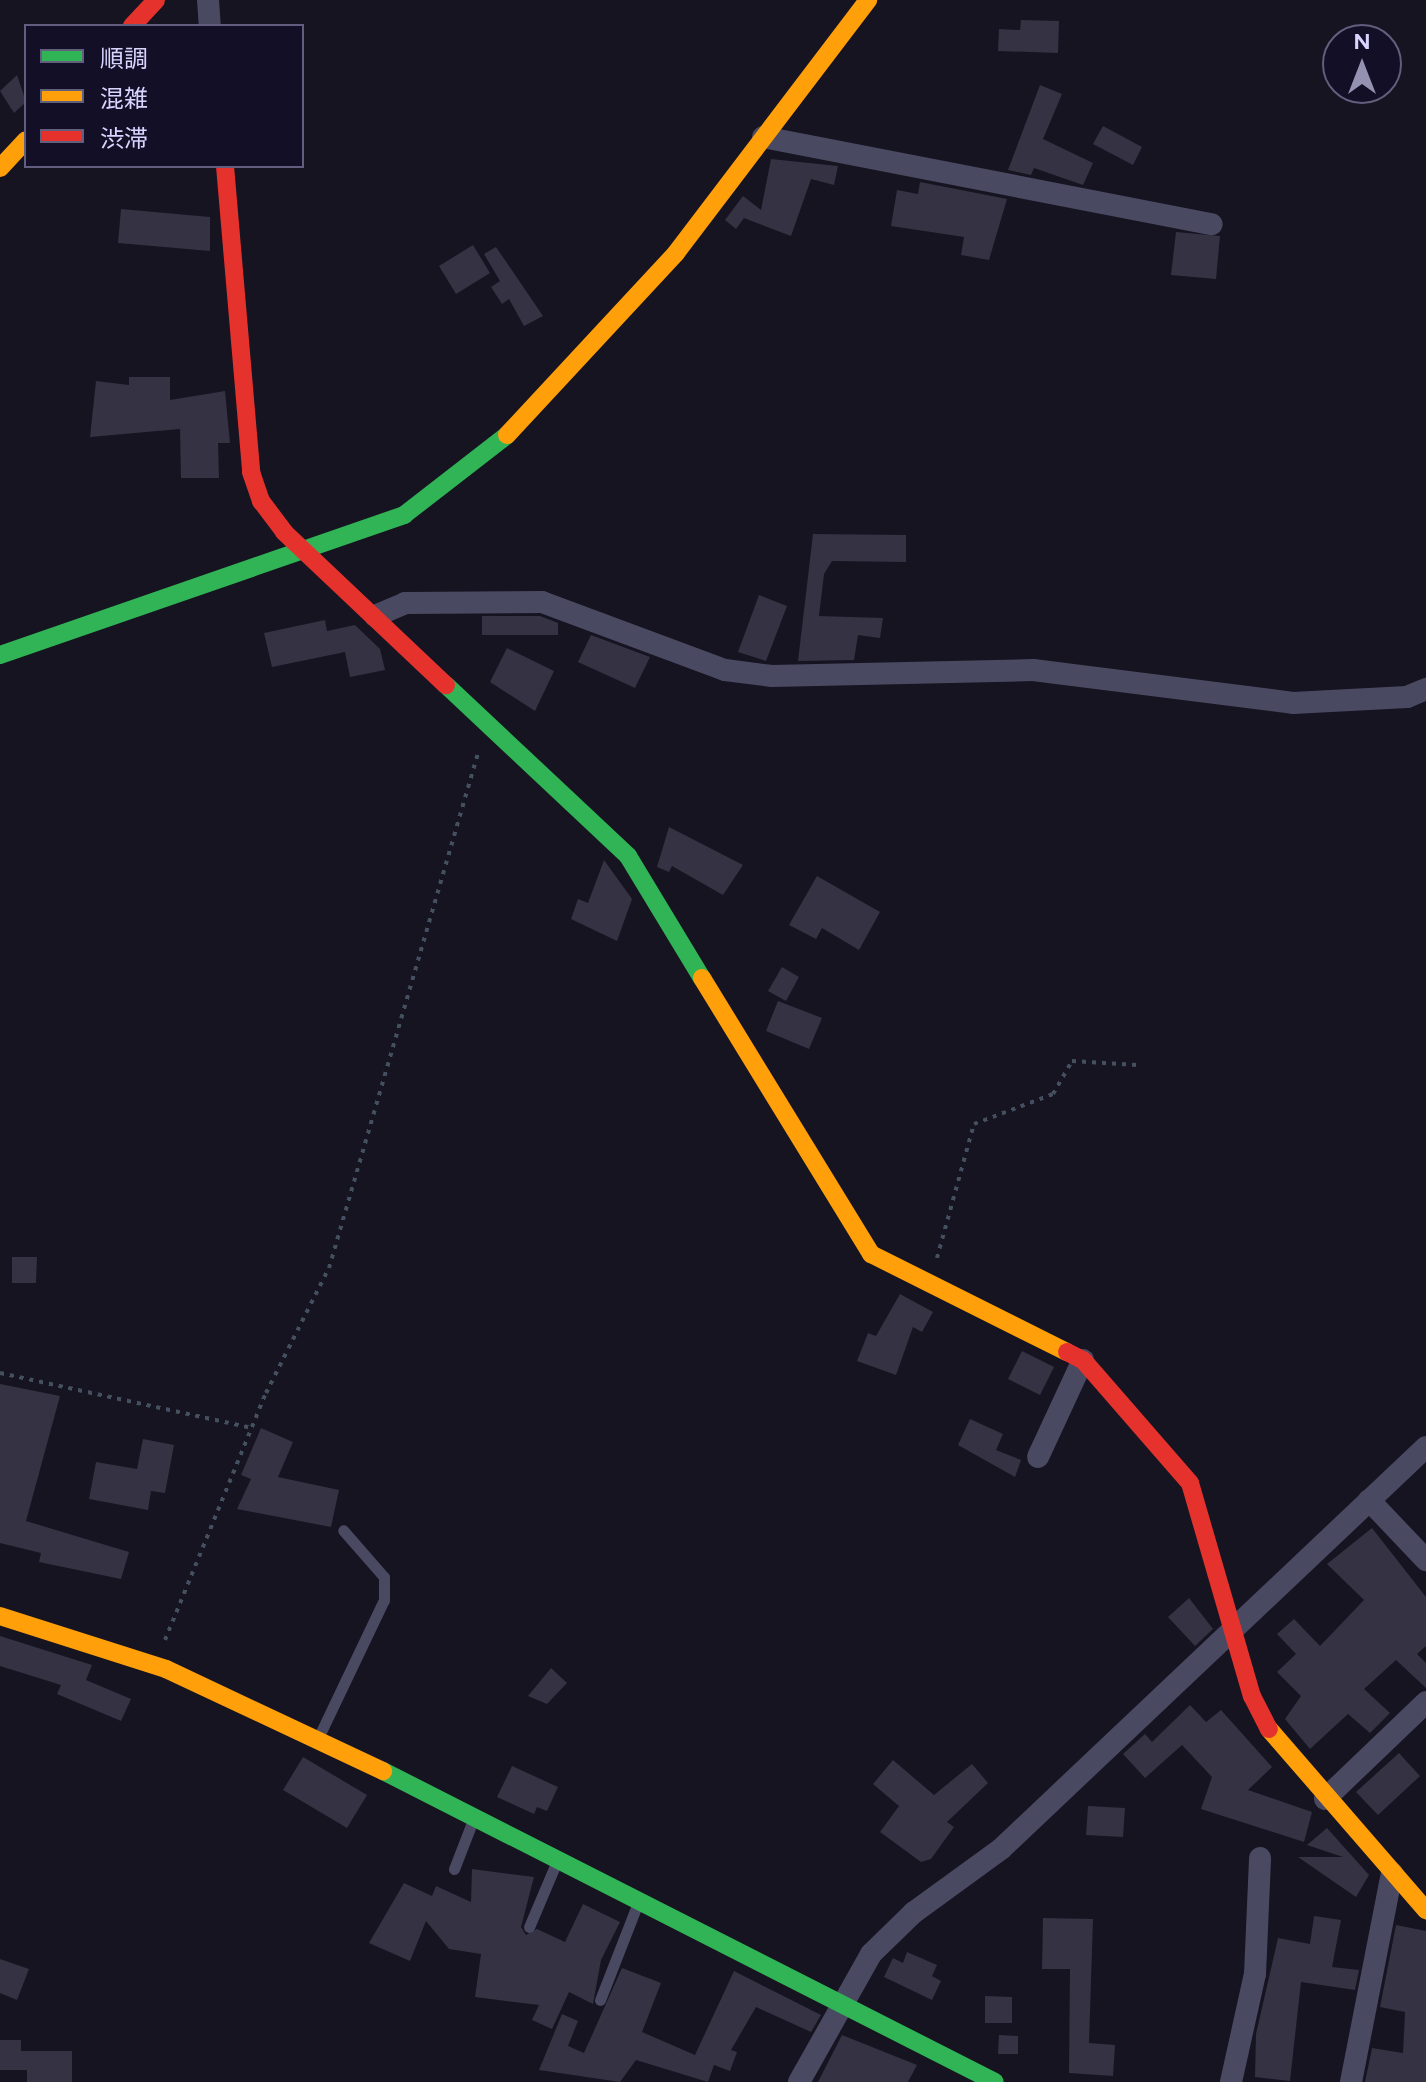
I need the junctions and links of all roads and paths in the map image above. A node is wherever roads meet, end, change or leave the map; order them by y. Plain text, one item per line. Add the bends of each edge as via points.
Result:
1 (156, 0) edge
2 (208, 0) edge
3 (868, 0) edge
4 (134, 24) edge
5 (210, 24) edge
6 (763, 137) junction
7 (24, 142) edge
8 (0, 168) edge
9 (225, 168) edge
10 (1212, 224) dead end
11 (307, 554) junction
12 (375, 616) junction
13 (0, 655) edge
14 (1426, 689) edge
15 (488, 720) junction
16 (1137, 1065) dead end
17 (927, 1287) junction
18 (1083, 1360) junction
19 (0, 1373) edge
20 (252, 1428) junction
21 (1426, 1447) edge
22 (1038, 1457) dead end
23 (1369, 1500) junction
24 (343, 1530) dead end
25 (1426, 1560) edge
26 (0, 1616) edge
27 (1232, 1635) junction
28 (155, 1665) junction
29 (1426, 1702) edge
30 (318, 1738) junction
31 (1325, 1799) junction
32 (476, 1816) junction
33 (559, 1857) junction
34 (1260, 1858) dead end
35 (454, 1869) dead end
36 (1392, 1873) junction
37 (640, 1897) junction
38 (1426, 1910) edge
39 (529, 1927) dead end
40 (600, 2000) dead end
41 (844, 2000) junction
42 (799, 2082) edge
43 (995, 2082) edge
44 (1231, 2082) edge
45 (1351, 2082) edge

1 - 4 street
2 - 5 street
3 - 6 street
6 - 10 street
6 - 11 street via 676,253 497,446 404,515
7 - 8 street
9 - 11 street via 251,472 261,501
11 - 12 street
11 - 13 street
12 - 14 street via 405,603 542,602 725,670 772,676 1033,670 1293,703 1407,697
12 - 15 street
15 - 17 street via 628,856 855,1234 871,1254
15 - 20 path via 329,1268
16 - 17 path via 1072,1061 1053,1094 974,1124
17 - 18 street
18 - 22 street
18 - 27 street via 1190,1483
19 - 20 path
20 - 28 path
21 - 23 street
23 - 25 street
23 - 27 street
24 - 30 lane via 384,1577 384,1600
26 - 28 street
27 - 31 street via 1276,1743
27 - 41 street via 1001,1849 913,1913 871,1954
28 - 30 street
29 - 31 street
30 - 32 street
31 - 36 street
32 - 33 street
32 - 35 lane
33 - 37 street
33 - 39 lane
34 - 44 street via 1255,1974
36 - 38 street
36 - 45 street
37 - 40 lane
37 - 41 street
41 - 42 street
41 - 43 street

